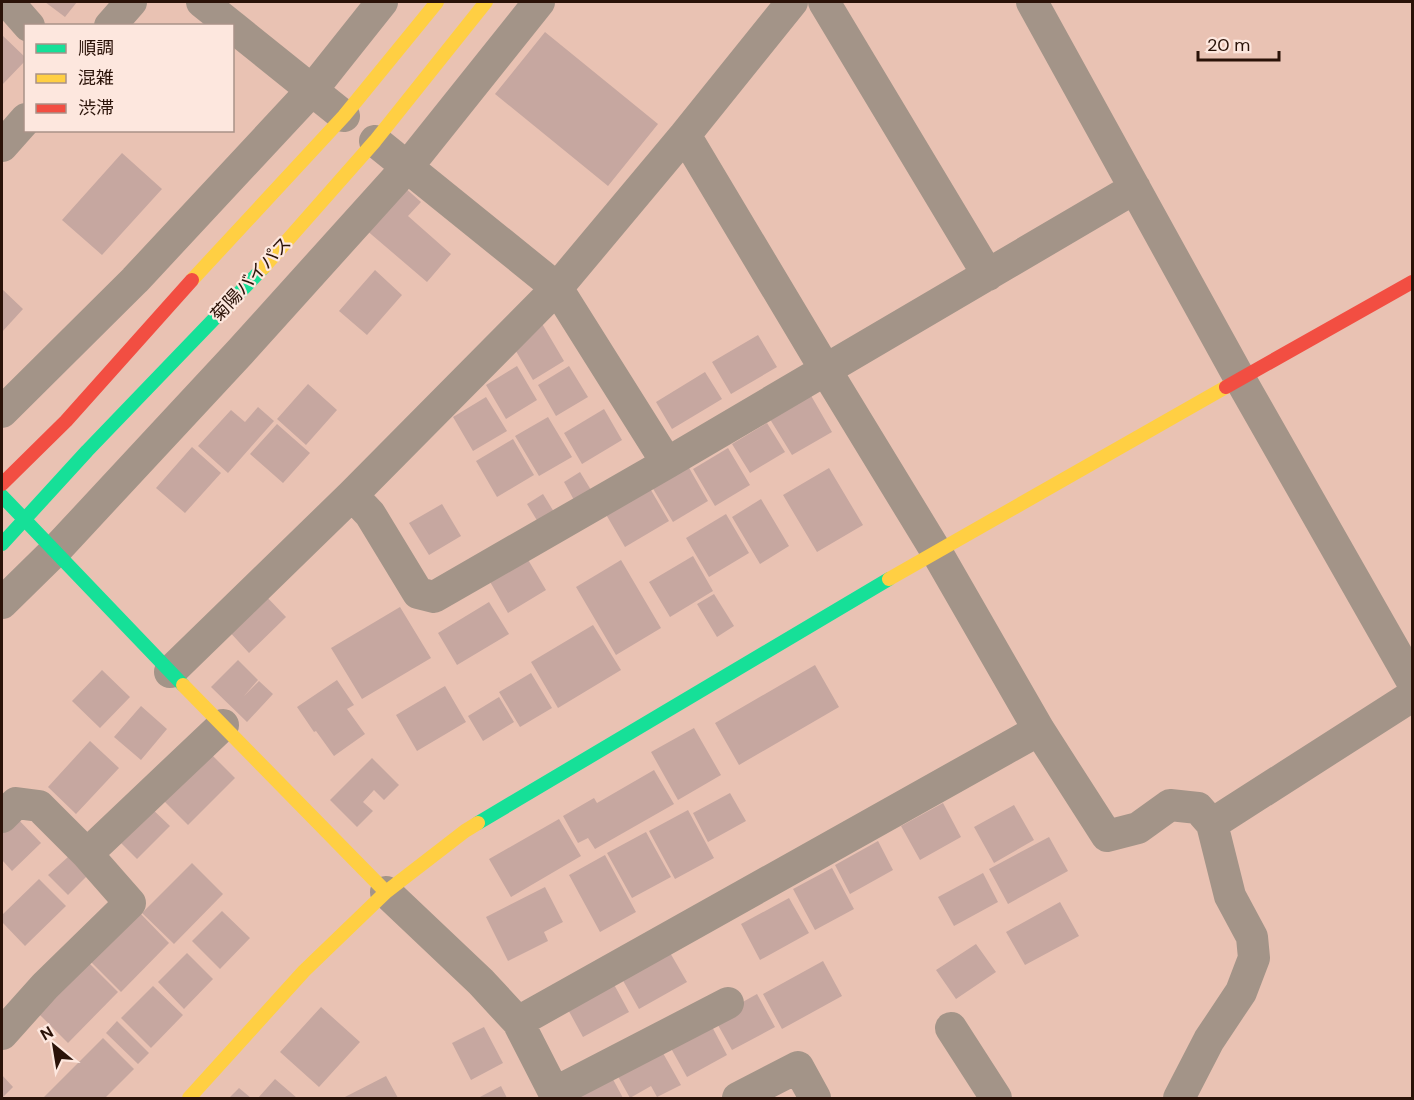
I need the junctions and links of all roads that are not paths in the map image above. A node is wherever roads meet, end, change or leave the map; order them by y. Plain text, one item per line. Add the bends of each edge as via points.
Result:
1 (8, 2) edge
2 (131, 2) edge
3 (202, 2) edge
4 (382, 2) edge
5 (437, 2) edge
6 (486, 2) edge
7 (539, 2) edge
8 (792, 2) edge
9 (824, 2) edge
10 (1032, 2) edge
11 (27, 24) edge
12 (112, 24) edge
13 (230, 24) edge
14 (234, 28) edge
15 (312, 90) junction
16 (344, 116) junction
17 (24, 121) edge
18 (685, 135) junction
19 (375, 141) junction
20 (2, 146) edge
21 (408, 166) junction
22 (1135, 188) junction
23 (988, 275) junction
24 (1413, 282) edge
25 (557, 288) junction
26 (825, 369) junction
27 (1240, 379) junction
28 (2, 412) edge
29 (667, 463) junction
30 (2, 484) edge
31 (352, 495) junction
32 (2, 496) edge
33 (25, 520) junction
34 (2, 544) edge
35 (55, 551) junction
36 (936, 551) junction
37 (2, 603) edge
38 (170, 672) junction
39 (1413, 681) edge
40 (1413, 696) edge
41 (223, 725) junction
42 (1039, 730) junction
43 (2, 817) edge
44 (1212, 824) junction
45 (87, 854) junction
46 (386, 892) junction
47 (728, 1003) dead end
48 (518, 1022) junction
49 (951, 1028) dead end
50 (2, 1034) edge
51 (556, 1096) edge
52 (189, 1098) edge
53 (738, 1098) edge
54 (815, 1098) edge
55 (996, 1098) edge
56 (1179, 1098) edge

1 - 11 street
2 - 12 street
3 - 13 street
4 - 15 street
5 - 16 main road
6 - 19 main road, 菊陽バイパス
7 - 21 street
8 - 18 street
9 - 23 street
10 - 22 street
14 - 15 street
15 - 16 street
15 - 28 street via 135,280
16 - 30 main road via 66,421
17 - 20 street
18 - 25 street
18 - 26 street
19 - 21 street
19 - 33 main road, 菊陽バイパス via 266,265
21 - 25 street
21 - 35 street
22 - 23 street
22 - 27 street
23 - 26 street
24 - 27 main road
25 - 29 street
25 - 31 street
26 - 29 street
26 - 36 street
27 - 36 main road
27 - 39 street
29 - 31 street via 434,597 418,593 370,514
31 - 38 street
32 - 33 main road
33 - 34 main road, 菊陽バイパス
33 - 35 main road
35 - 37 street
35 - 38 main road
36 - 42 street
36 - 46 main road via 465,831
38 - 41 main road
40 - 44 street
41 - 45 street
41 - 46 main road
42 - 44 street via 1107,836 1138,828 1170,805 1198,808
42 - 48 street
43 - 45 street via 16,803 39,806
44 - 56 street via 1230,896 1252,937 1254,958 1241,992 1209,1040
45 - 50 street via 130,903
46 - 48 street
46 - 52 main road via 304,971
47 - 51 street
48 - 51 street
49 - 55 street
53 - 54 street via 798,1067

